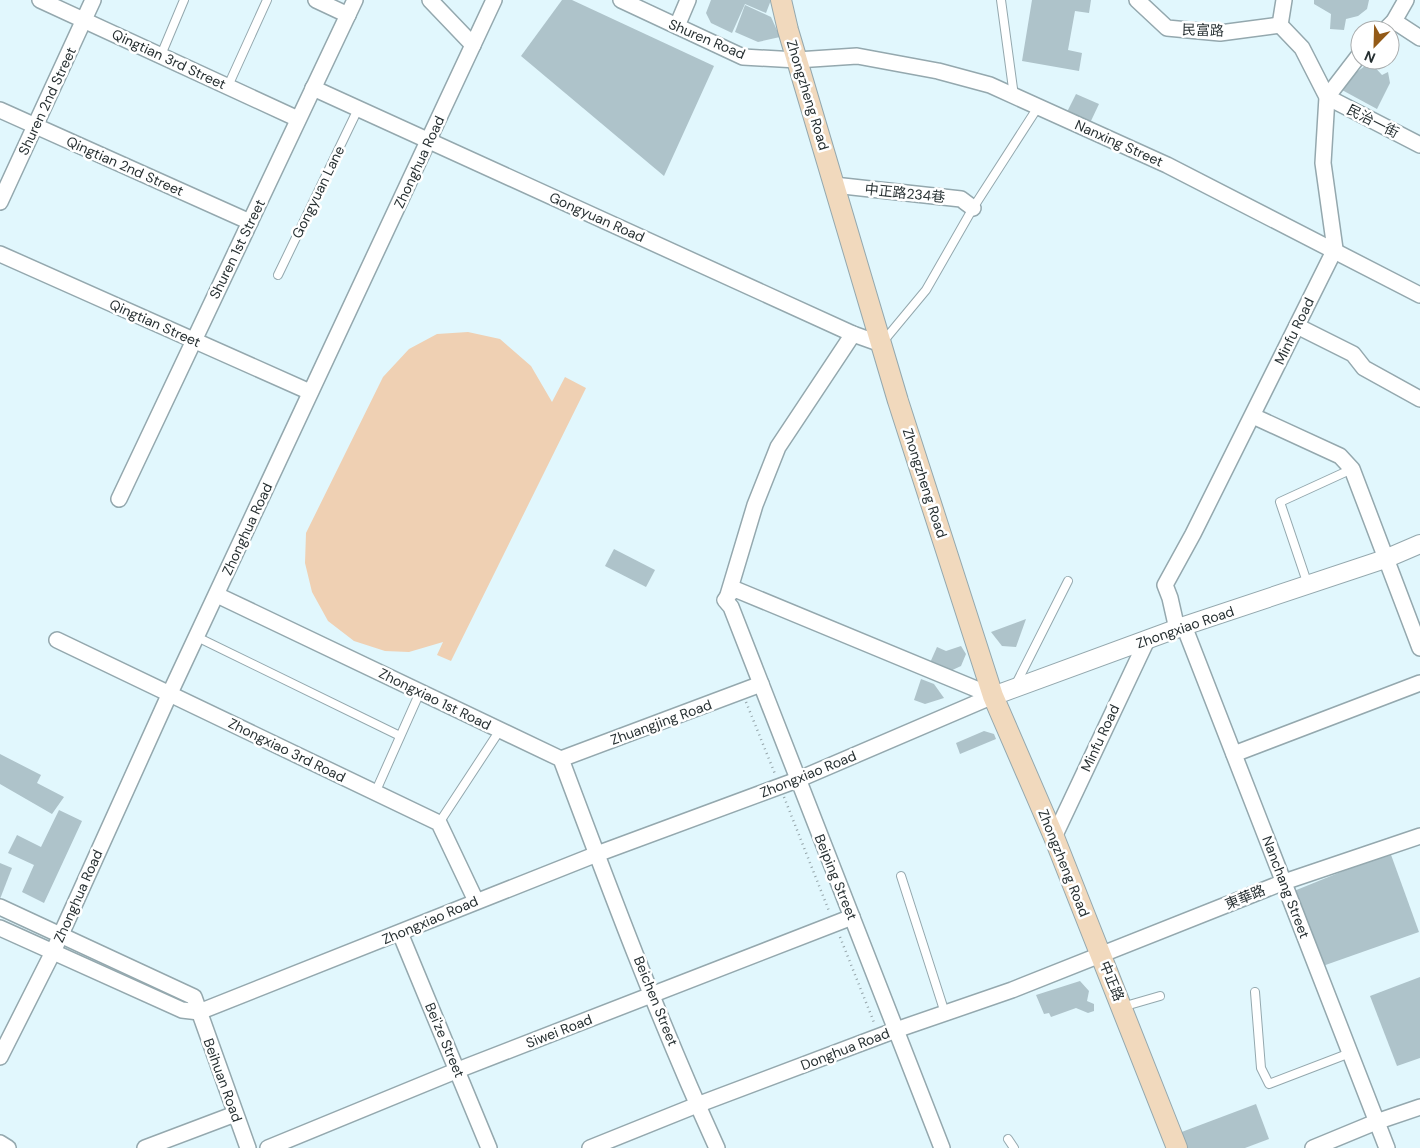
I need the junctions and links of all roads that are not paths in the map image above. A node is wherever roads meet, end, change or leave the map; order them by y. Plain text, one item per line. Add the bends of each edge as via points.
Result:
1 (40, 0) edge
2 (93, 0) edge
3 (184, 0) edge
4 (267, 0) edge
5 (316, 0) edge
6 (355, 0) edge
7 (430, 0) edge
8 (494, 0) edge
9 (621, 0) edge
10 (688, 0) edge
11 (781, 0) edge
12 (1001, 0) edge
13 (1137, 0) edge
14 (1284, 0) edge
15 (1406, 0) edge
16 (348, 15) junction
17 (84, 20) junction
18 (1393, 20) edge
19 (1280, 24) junction
20 (677, 26) junction
21 (1400, 29) edge
22 (1420, 38) edge
23 (473, 46) junction
24 (161, 55) junction
25 (797, 60) junction
26 (1350, 67) edge
27 (228, 86) junction
28 (314, 88) junction
29 (1014, 96) junction
30 (1327, 97) junction
31 (1038, 107) junction
32 (358, 109) junction
33 (0, 110) edge
34 (298, 119) junction
35 (35, 126) junction
36 (429, 140) junction
37 (1420, 145) edge
38 (834, 185) junction
39 (0, 202) edge
40 (973, 208) junction
41 (250, 222) junction
42 (1335, 249) junction
43 (0, 254) edge
44 (278, 275) dead end
45 (1420, 295) edge
46 (1297, 326) junction
47 (853, 334) junction
48 (193, 340) junction
49 (881, 344) junction
50 (310, 392) junction
51 (1420, 399) edge
52 (1253, 416) junction
53 (1352, 469) junction
54 (119, 499) dead end
55 (1420, 544) edge
56 (1385, 558) junction
57 (1068, 581) dead end
58 (1308, 585) junction
59 (217, 595) junction
60 (729, 601) junction
61 (1181, 627) junction
62 (197, 637) junction
63 (57, 640) dead end
64 (1147, 640) junction
65 (1420, 648) edge
66 (1420, 683) edge
67 (761, 684) junction
68 (1014, 688) junction
69 (420, 692) junction
70 (170, 693) junction
71 (993, 696) junction
72 (500, 730) junction
73 (400, 736) junction
74 (1234, 754) junction
75 (561, 759) junction
76 (797, 780) junction
77 (375, 793) junction
78 (438, 823) junction
79 (1420, 836) edge
80 (1054, 837) junction
81 (597, 854) junction
82 (901, 876) dead end
83 (1284, 882) junction
84 (476, 901) junction
85 (0, 907) edge
86 (852, 917) junction
87 (0, 928) edge
88 (61, 934) junction
89 (400, 934) junction
90 (53, 952) junction
91 (1101, 955) junction
92 (1255, 992) dead end
93 (653, 995) junction
94 (1160, 996) dead end
95 (1122, 1008) junction
96 (198, 1012) junction
97 (945, 1013) junction
98 (896, 1030) junction
99 (1350, 1053) junction
100 (0, 1057) edge
101 (458, 1070) junction
102 (697, 1105) junction
103 (1420, 1107) edge
104 (235, 1114) junction
105 (1376, 1122) junction
106 (1008, 1139) dead end
107 (0, 1142) edge
108 (8, 1148) edge
109 (145, 1148) edge
110 (248, 1148) edge
111 (268, 1148) edge
112 (489, 1148) edge
113 (590, 1148) edge
114 (717, 1148) edge
115 (942, 1148) edge
116 (1014, 1148) edge
117 (1177, 1148) edge
118 (1313, 1148) edge
119 (1387, 1148) edge

1 - 17 street, Qingtian 3rd Street
2 - 17 street, Shuren 2nd Street
3 - 24 lane
4 - 27 lane
5 - 16 street
6 - 16 street, Shuren 1st Street
7 - 23 street
8 - 23 street, Zhonghua Road
9 - 20 street, Shuren Road
10 - 20 street
11 - 25 main road, Zhongzheng Road
12 - 29 lane
13 - 19 street, 民富路 via 1167,28 1220,33
14 - 19 street
15 - 18 street
16 - 28 street, Shuren 1st Street
17 - 24 street, Qingtian 3rd Street
17 - 35 street, Shuren 2nd Street
19 - 30 street via 1302,48
20 - 25 street, Shuren Road via 743,57
21 - 22 street
23 - 36 street, Zhonghua Road
24 - 27 street, Qingtian 3rd Street
25 - 29 street, Nanxing Street via 857,56 938,71 990,85
25 - 38 main road, Zhongzheng Road
26 - 30 street
27 - 34 street, Qingtian 3rd Street
28 - 32 street, Gongyuan Road
28 - 34 street, Shuren 1st Street
29 - 31 street, Nanxing Street
30 - 37 street, 民治一街
30 - 42 street via 1322,163
31 - 40 lane
31 - 42 street, Nanxing Street via 1168,165
32 - 36 street, Gongyuan Road
32 - 44 lane, Gongyuan Lane
33 - 35 street, Qingtian 2nd Street
34 - 41 street, Shuren 1st Street
35 - 39 street, Shuren 2nd Street
35 - 41 street, Qingtian 2nd Street
36 - 47 street, Gongyuan Road
36 - 50 street, Zhonghua Road
38 - 40 street, 中正路234巷 via 961,199
38 - 49 main road, Zhongzheng Road
40 - 49 lane via 926,290
41 - 48 street, Shuren 1st Street
42 - 45 street, Nanxing Street
42 - 46 street, Minfu Road
43 - 48 street, Qingtian Street
46 - 51 street via 1353,354 1364,368
46 - 52 street, Minfu Road
47 - 49 street, Gongyuan Road
47 - 60 street via 778,446 755,505
48 - 50 street, Qingtian Street
48 - 54 street, Shuren 1st Street
49 - 71 main road, Zhongzheng Road
50 - 59 street, Zhonghua Road
52 - 53 street via 1340,456
52 - 61 street, Minfu Road via 1165,585
53 - 56 street
53 - 58 lane via 1280,502
55 - 56 street, Zhongxiao Road
56 - 58 street, Zhongxiao Road
56 - 65 street
57 - 68 lane
58 - 61 street, Zhongxiao Road
59 - 62 street, Zhonghua Road
59 - 69 street, Zhongxiao 1st Road
60 - 67 street, Beiping Street
60 - 71 street via 737,590
61 - 64 street, Zhongxiao Road
61 - 74 street, Nanchang Street
62 - 70 street, Zhonghua Road
62 - 73 lane
63 - 70 street, Zhongxiao 3rd Road
64 - 68 street, Zhongxiao Road
64 - 80 street, Minfu Road
66 - 74 street
67 - 75 street, Zhuangjing Road
67 - 76 street, Beiping Street
68 - 71 street, Zhongxiao Road
69 - 72 street, Zhongxiao 1st Road
69 - 73 lane
70 - 77 street, Zhongxiao 3rd Road
70 - 88 street, Zhonghua Road
71 - 76 street, Zhongxiao Road
71 - 80 main road, Zhongzheng Road
72 - 75 street, Zhongxiao 1st Road
72 - 78 lane
73 - 77 lane
74 - 83 street, Nanchang Street
75 - 81 street
76 - 81 street, Zhongxiao Road
76 - 86 street, Beiping Street
77 - 78 street, Zhongxiao 3rd Road
78 - 84 street
79 - 83 street, 東華路
80 - 91 main road, Zhongzheng Road
81 - 84 street, Zhongxiao Road
81 - 93 street, Beichen Street
82 - 97 lane
83 - 91 street, 東華路
83 - 99 street, Nanchang Street
84 - 89 street, Zhongxiao Road
85 - 88 street
86 - 93 street, Siwei Road
86 - 98 street, Beiping Street
87 - 90 street
88 - 90 street, Zhonghua Road
88 - 96 street via 194,997
89 - 96 street, Zhongxiao Road
89 - 101 street, Bei'ze Street
90 - 96 street via 182,1010
90 - 100 street, Zhonghua Road
91 - 95 main road, 中正路
91 - 97 street, Donghua Road
92 - 99 lane via 1261,1068 1269,1084
93 - 101 street, Siwei Road
93 - 102 street, Beichen Street
94 - 95 lane
95 - 117 main road
96 - 104 street, Beihuan Road
97 - 98 street, Donghua Road
98 - 102 street, Donghua Road
98 - 115 street, Beiping Street
99 - 105 street, Nanchang Street
101 - 111 street, Siwei Road
101 - 112 street, Bei'ze Street
102 - 113 street, Donghua Road
102 - 114 street, Beichen Street
103 - 105 street
104 - 109 street
104 - 110 street, Beihuan Road
105 - 118 street
105 - 119 street, Nanchang Street
106 - 116 lane
107 - 108 street

